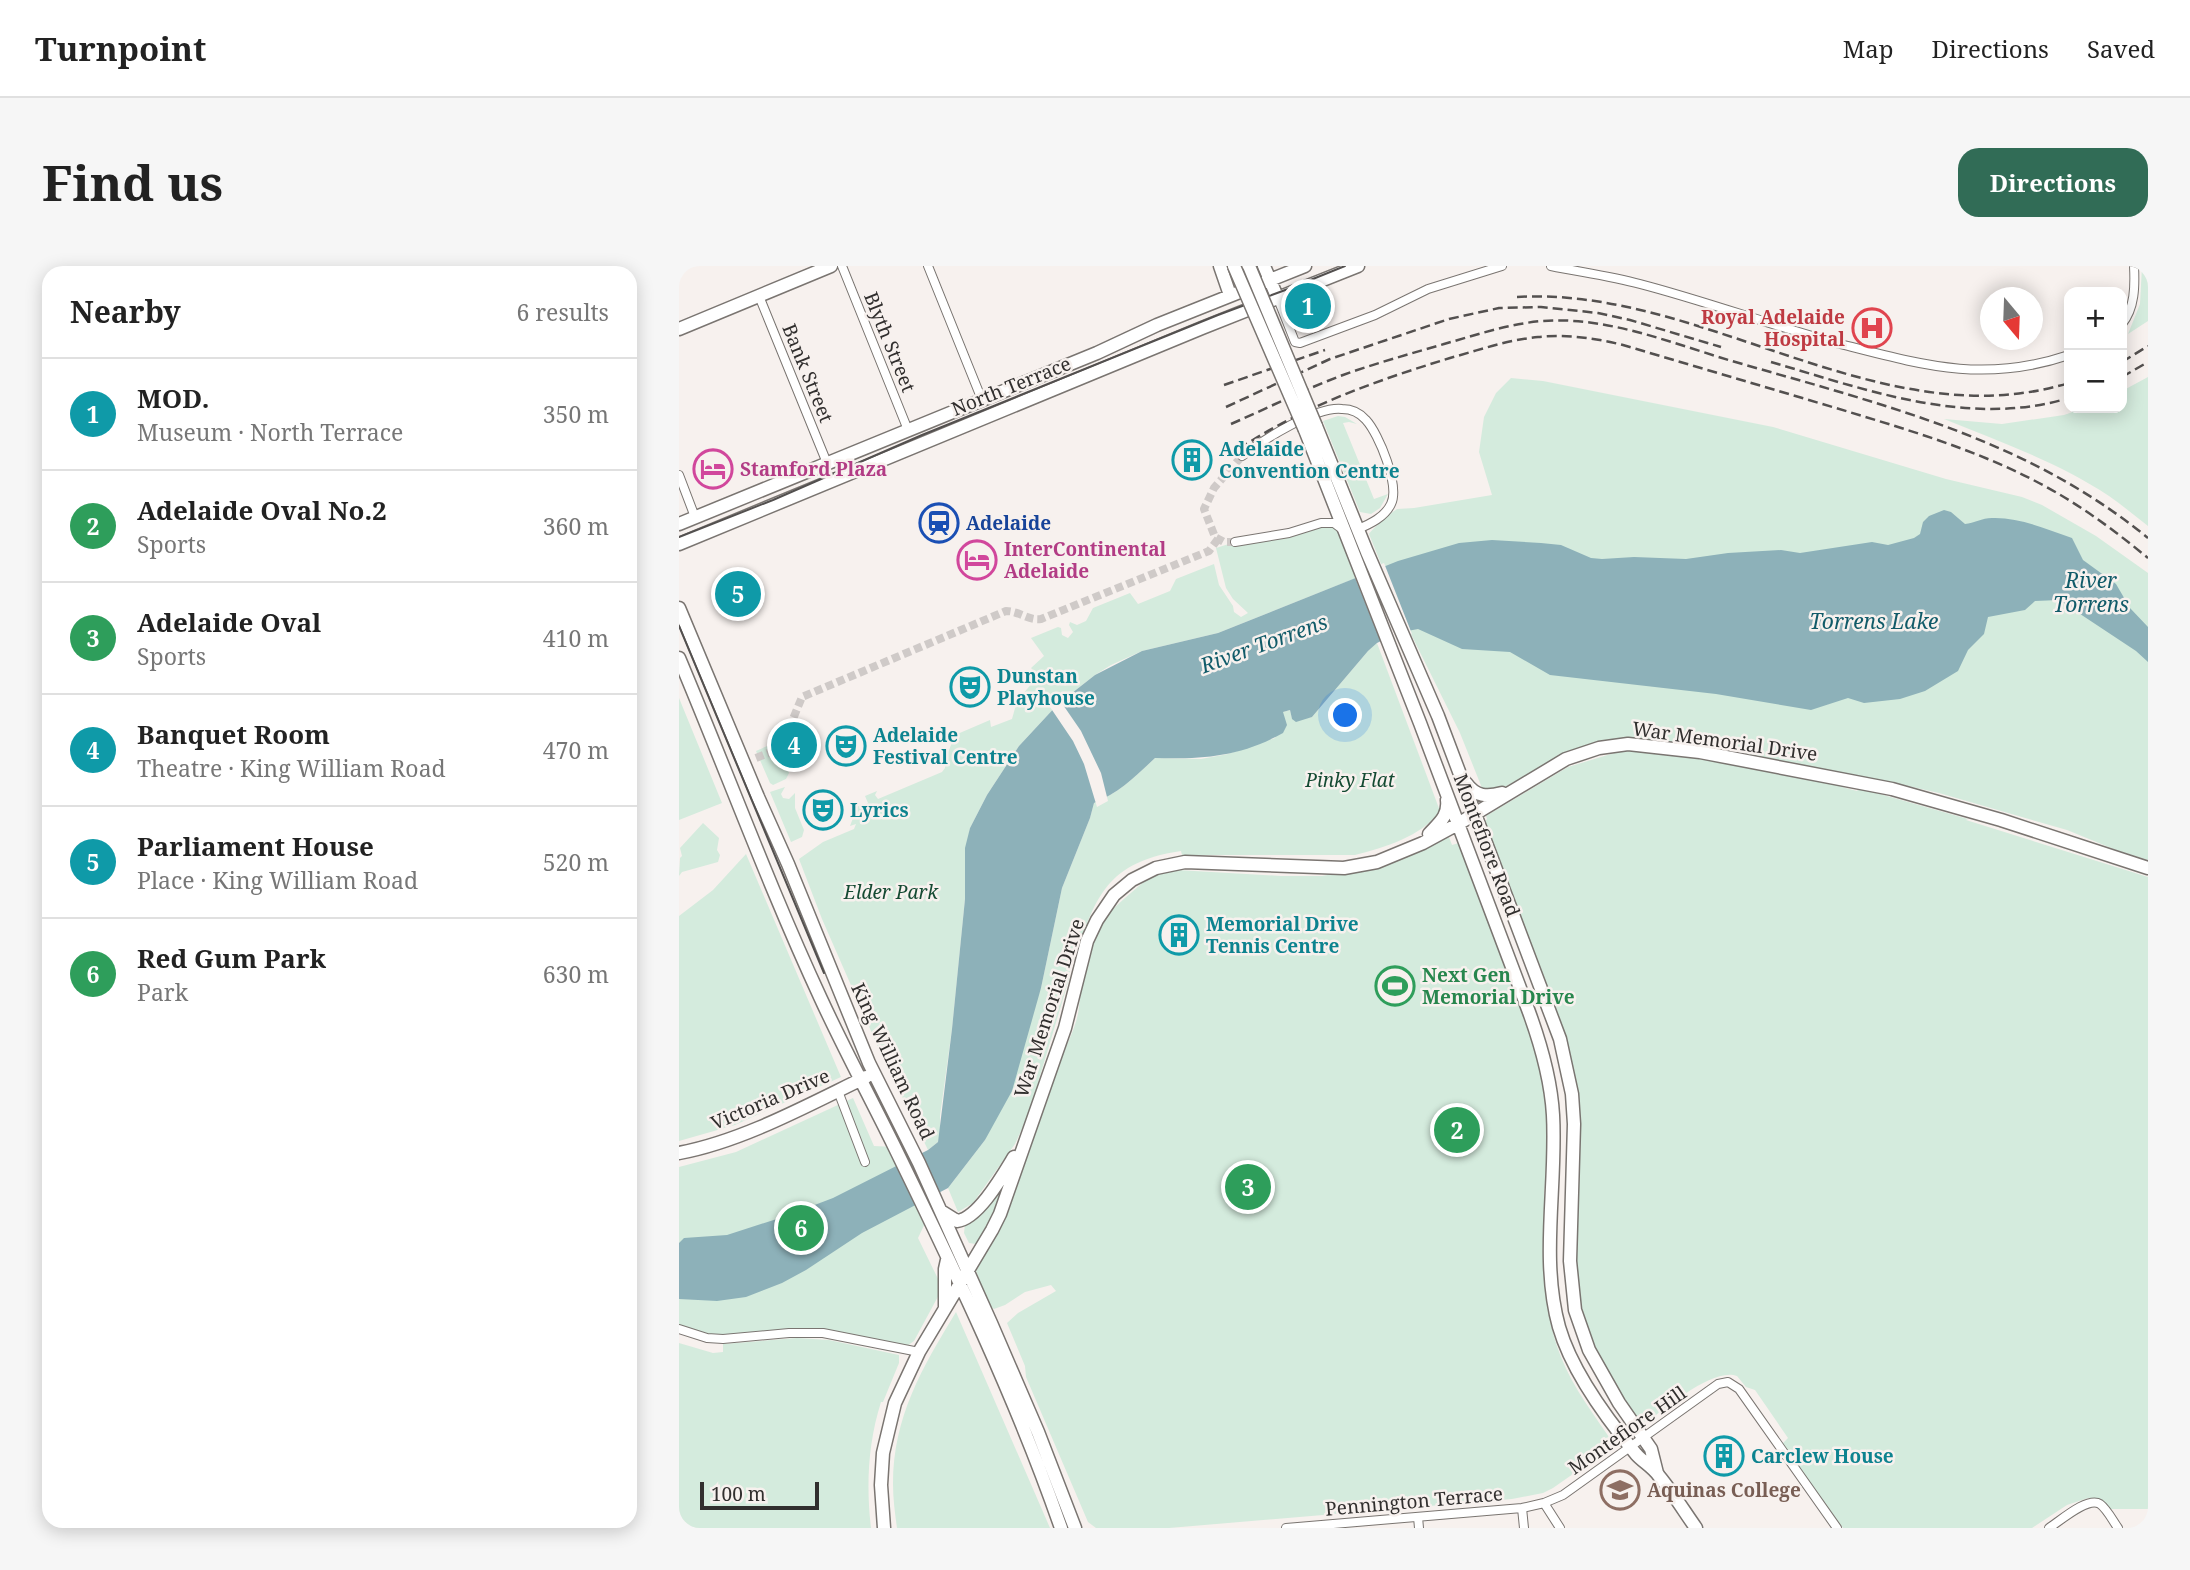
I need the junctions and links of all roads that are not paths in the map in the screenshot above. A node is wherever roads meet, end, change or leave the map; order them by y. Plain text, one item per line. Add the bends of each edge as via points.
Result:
1 (831, 266) edge
2 (842, 266) edge
3 (928, 266) edge
4 (1220, 266) edge
5 (1234, 266) edge
6 (1249, 266) edge
7 (1263, 266) edge
8 (1305, 266) edge
9 (1358, 266) edge
10 (1502, 266) edge
11 (1551, 266) edge
12 (2134, 266) edge
13 (1270, 281) junction
14 (1230, 295) junction
15 (759, 296) junction
16 (1278, 299) junction
17 (1188, 312) junction
18 (2127, 315) edge
19 (1209, 326) junction
20 (679, 328) edge
21 (2064, 357) edge
22 (982, 400) junction
23 (989, 417) junction
24 (1311, 428) junction
25 (908, 430) junction
26 (1242, 456) tunnel mouth
27 (827, 463) junction
28 (679, 475) edge
29 (1333, 503) junction
30 (695, 517) junction
31 (1321, 523) junction
32 (679, 524) edge
33 (1342, 528) junction
34 (1358, 529) junction
35 (1235, 542) dead end
36 (679, 544) edge
37 (679, 608) edge
38 (679, 658) edge
39 (737, 747) junction
40 (717, 755) junction
41 (1461, 774) junction
42 (1445, 789) junction
43 (1514, 790) junction
44 (1476, 813) junction
45 (1458, 824) junction
46 (1423, 843) junction
47 (2148, 868) edge
48 (875, 1073) junction
49 (861, 1079) junction
50 (838, 1091) junction
51 (1028, 1134) junction
52 (679, 1153) edge
53 (865, 1162) dead end
54 (1552, 1190) junction
55 (1572, 1191) junction
56 (941, 1211) junction
57 (947, 1260) junction
58 (968, 1271) junction
59 (959, 1285) junction
60 (945, 1309) junction
61 (679, 1329) edge
62 (919, 1352) junction
63 (1644, 1438) junction
64 (1631, 1448) junction
65 (1657, 1473) junction
66 (1544, 1503) junction
67 (1523, 1508) junction
68 (1418, 1517) junction
69 (1060, 1526) edge
70 (1338, 1526) edge
71 (884, 1528) edge
72 (1075, 1528) edge
73 (1286, 1528) edge
74 (1419, 1528) edge
75 (1524, 1528) edge
76 (1560, 1528) edge
77 (1696, 1528) edge
78 (1837, 1528) edge
79 (2049, 1528) edge
80 (2118, 1528) edge

1 - 15 main road
2 - 25 street, Blyth Street
3 - 22 street
4 - 14 main road
5 - 24 main road, Montefiore Road, bridge
6 - 24 main road, bridge
7 - 13 main road
8 - 13 main road, North Terrace
9 - 16 main road, North Terrace
10 - 16 street via 1428,289 1300,343 1295,342
11 - 21 street via 1639,284 1924,365 1955,370 2013,369
12 - 18 street via 2134,293
13 - 14 main road, North Terrace
13 - 16 main road
14 - 17 main road, North Terrace
15 - 20 main road
15 - 27 street, Bank Street
16 - 19 main road, North Terrace
17 - 19 main road
17 - 22 main road, North Terrace
19 - 23 main road, North Terrace
22 - 23 main road
22 - 25 main road, North Terrace
23 - 36 main road, North Terrace
24 - 29 main road, Montefiore Road
24 - 34 main road, Montefiore Road
25 - 27 main road, North Terrace
26 - 34 street via 1276,433 1326,411 1339,408 1358,413 1372,429 1395,489 1388,509
27 - 30 main road, North Terrace
28 - 30 street
29 - 31 street via 1332,514
29 - 33 main road, Montefiore Road
30 - 32 main road, North Terrace
31 - 33 street
31 - 35 street
33 - 42 main road, Montefiore Road
34 - 41 main road, Montefiore Road
37 - 39 main road, King William Road
38 - 40 main road, King William Road
39 - 40 main road
39 - 48 main road, King William Road
40 - 49 main road, King William Road via 821,1000
41 - 43 main road via 1479,794
41 - 44 main road, Montefiore Road
42 - 45 main road, Montefiore Road
42 - 46 main road via 1447,812
43 - 44 main road, War Memorial Drive
43 - 47 main road, War Memorial Drive via 1589,750 1654,746 1904,792
44 - 45 main road, War Memorial Drive
44 - 55 main road, Montefiore Road via 1560,1039 1572,1094
45 - 46 main road, War Memorial Drive
45 - 54 main road, Montefiore Road via 1544,1060 1553,1117
46 - 51 main road, War Memorial Drive via 1355,867 1185,862 1156,868 1132,880 1103,909 1089,936 1065,1028
48 - 49 main road, Victoria Drive
48 - 56 main road, King William Road
49 - 50 main road, Victoria Drive
49 - 57 main road, King William Road
50 - 52 main road, Victoria Drive via 735,1137
50 - 53 street
51 - 56 main road via 970,1217 957,1221
51 - 58 main road, War Memorial Drive via 1000,1214
54 - 55 main road
54 - 64 main road, Montefiore Road via 1550,1270 1560,1329 1583,1379
55 - 63 main road, Montefiore Road via 1571,1283 1578,1323 1595,1362
56 - 58 main road, King William Road
57 - 59 main road, King William Road
57 - 60 main road
58 - 59 main road, War Memorial Drive
58 - 72 main road, King William Road
59 - 60 main road, War Memorial Drive
59 - 69 main road, King William Road
60 - 62 main road, War Memorial Drive
61 - 62 street via 723,1339 823,1333
62 - 71 main road, War Memorial Drive via 895,1403 883,1452
63 - 64 street, Montefiore Hill
63 - 65 main road, Montefiore Road
63 - 78 street, Montefiore Hill via 1718,1384 1728,1382 1739,1389
64 - 65 main road, Montefiore Road
64 - 66 street, Montefiore Hill
65 - 77 main road
66 - 67 street, Pennington Terrace
66 - 76 street
67 - 68 street, Pennington Terrace
67 - 75 street
68 - 70 street, Pennington Terrace
68 - 74 street
70 - 73 street, Pennington Terrace
79 - 80 street via 2090,1502 2101,1505

